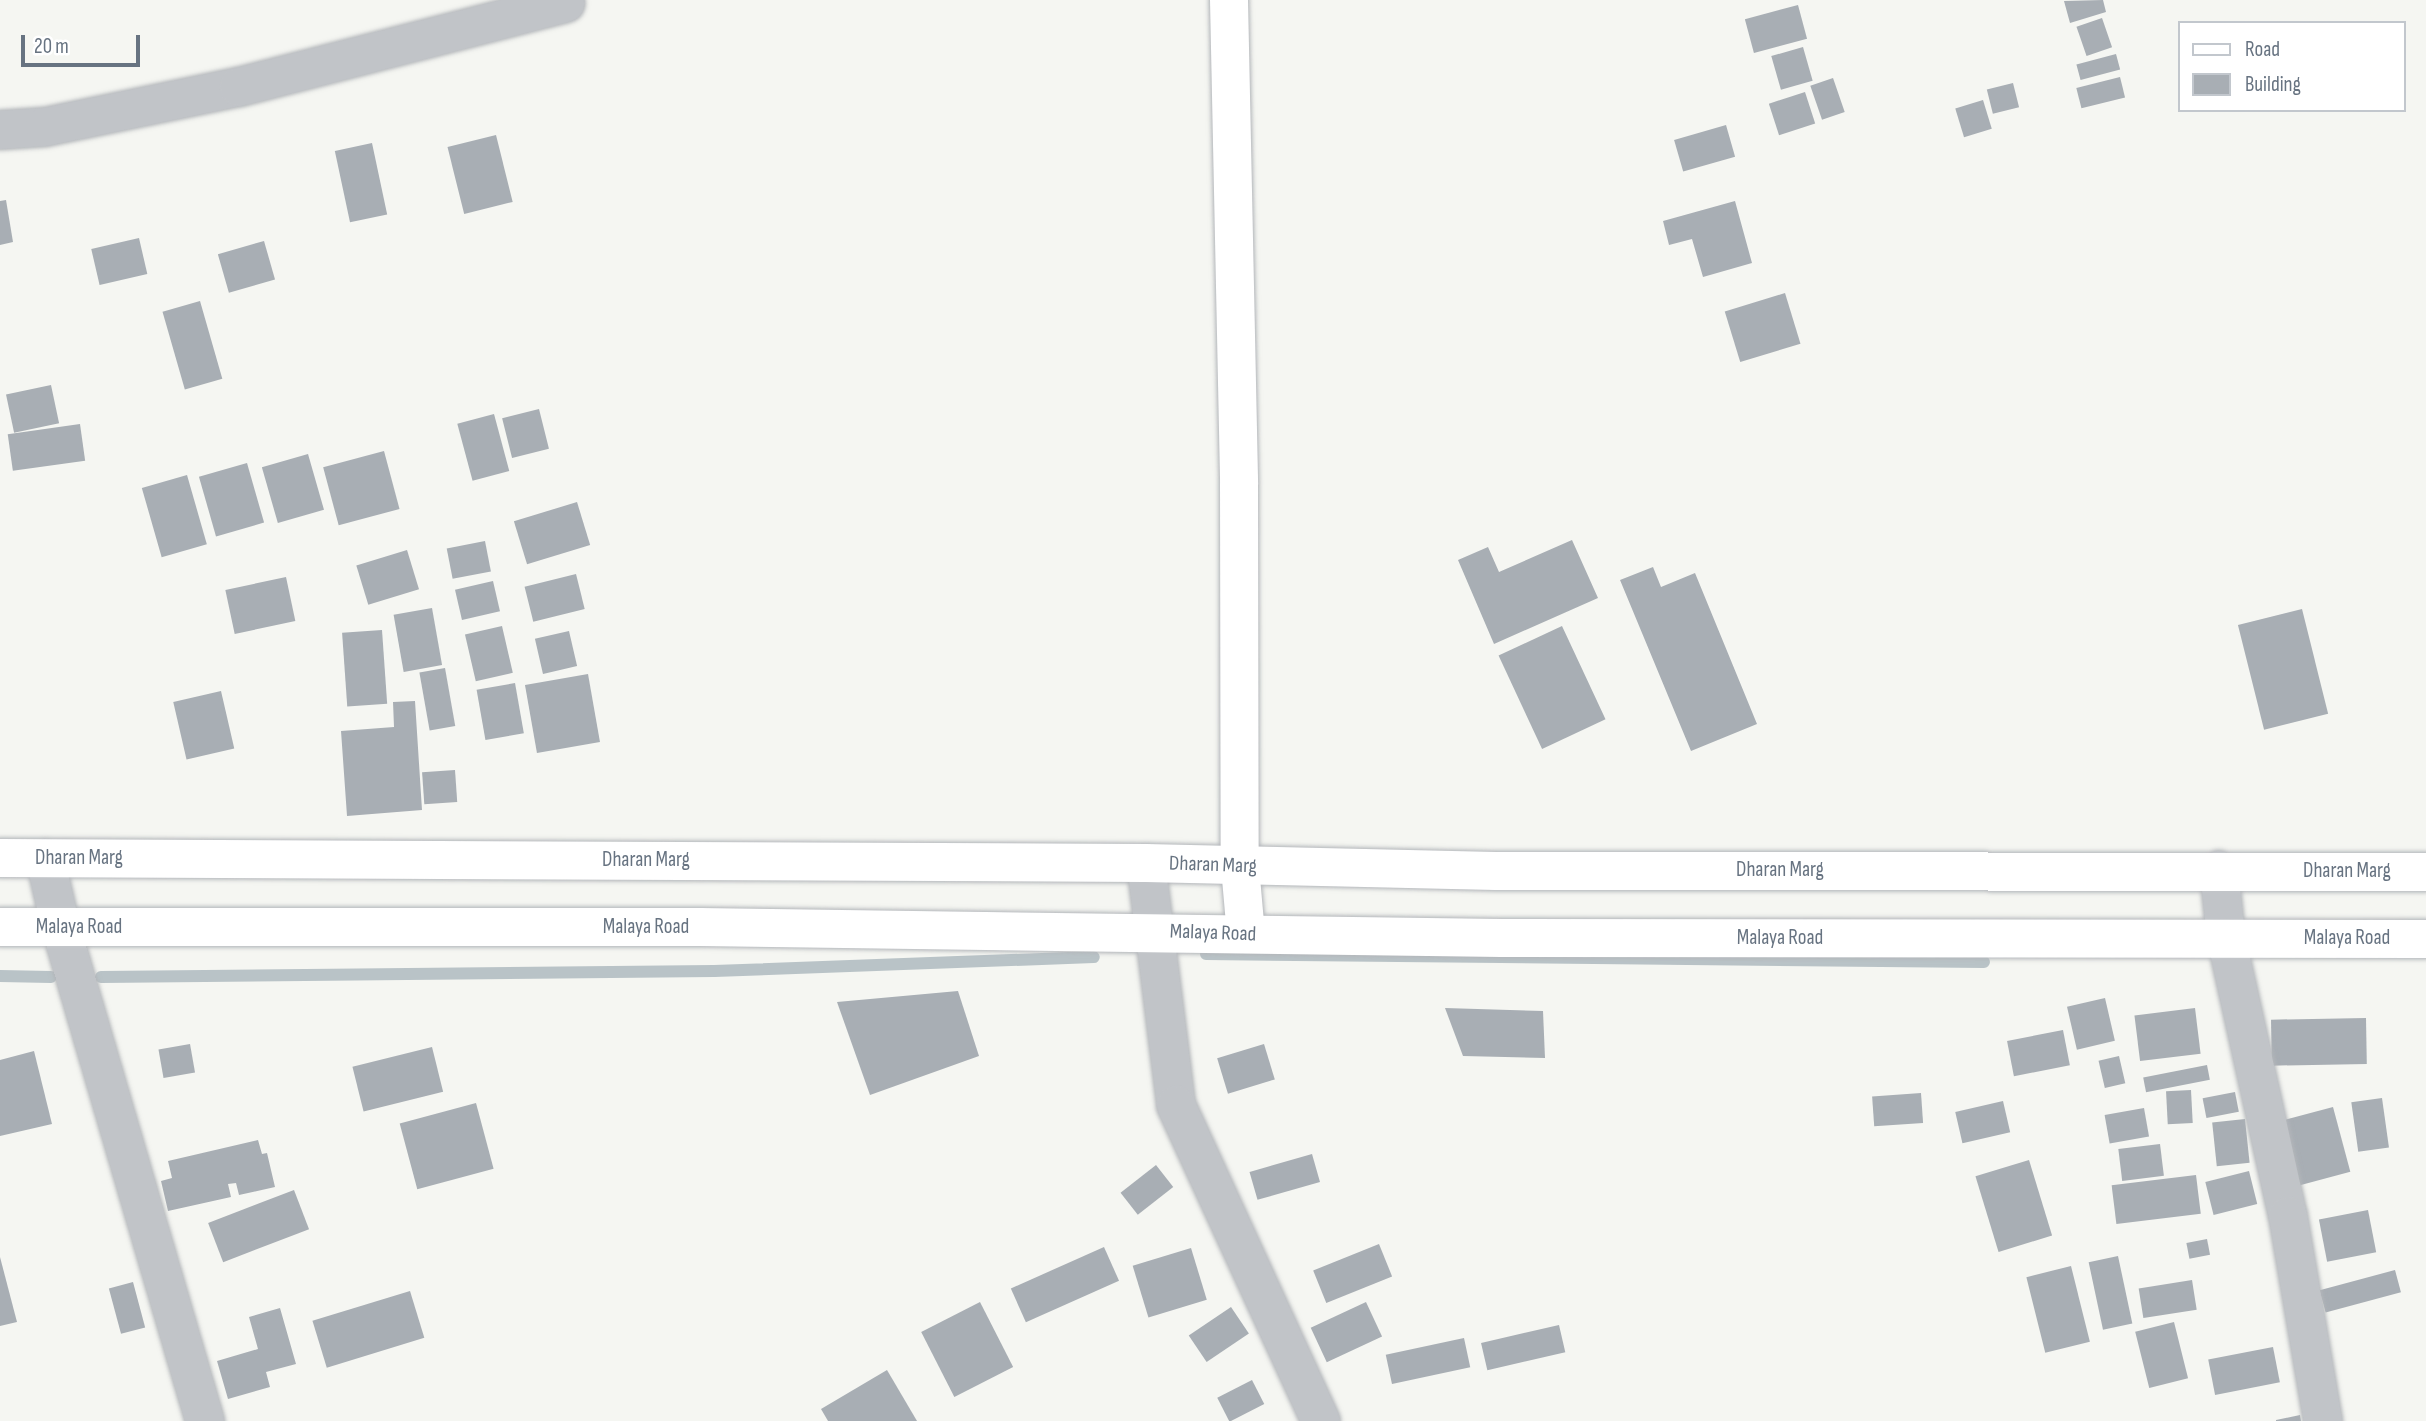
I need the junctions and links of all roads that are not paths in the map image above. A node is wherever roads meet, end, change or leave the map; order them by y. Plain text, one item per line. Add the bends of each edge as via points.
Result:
1 (1229, 0) edge
2 (565, 3) dead end
3 (0, 130) edge
4 (0, 858) edge
5 (45, 858) junction
6 (1146, 863) junction
7 (1240, 867) junction
8 (2219, 870) junction
9 (2426, 872) edge
10 (0, 927) edge
11 (61, 928) junction
12 (1152, 931) junction
13 (1246, 934) junction
14 (2226, 937) junction
15 (2426, 939) edge
16 (205, 1421) edge
17 (1321, 1421) edge
18 (2323, 1421) edge

1 - 7 main road via 1239,484
2 - 3 street via 239,86 45,127
4 - 5 main road, Dharan Marg
5 - 6 main road, Dharan Marg
5 - 11 street
6 - 7 main road, Dharan Marg
6 - 12 street
7 - 8 main road, Dharan Marg
7 - 13 main road
8 - 9 main road, Dharan Marg
8 - 14 street
10 - 11 main road, Malaya Road
11 - 12 main road, Malaya Road
11 - 16 street
12 - 13 main road, Malaya Road
12 - 17 street via 1176,1105
13 - 14 main road, Malaya Road
14 - 15 main road, Malaya Road
14 - 18 street via 2288,1216

